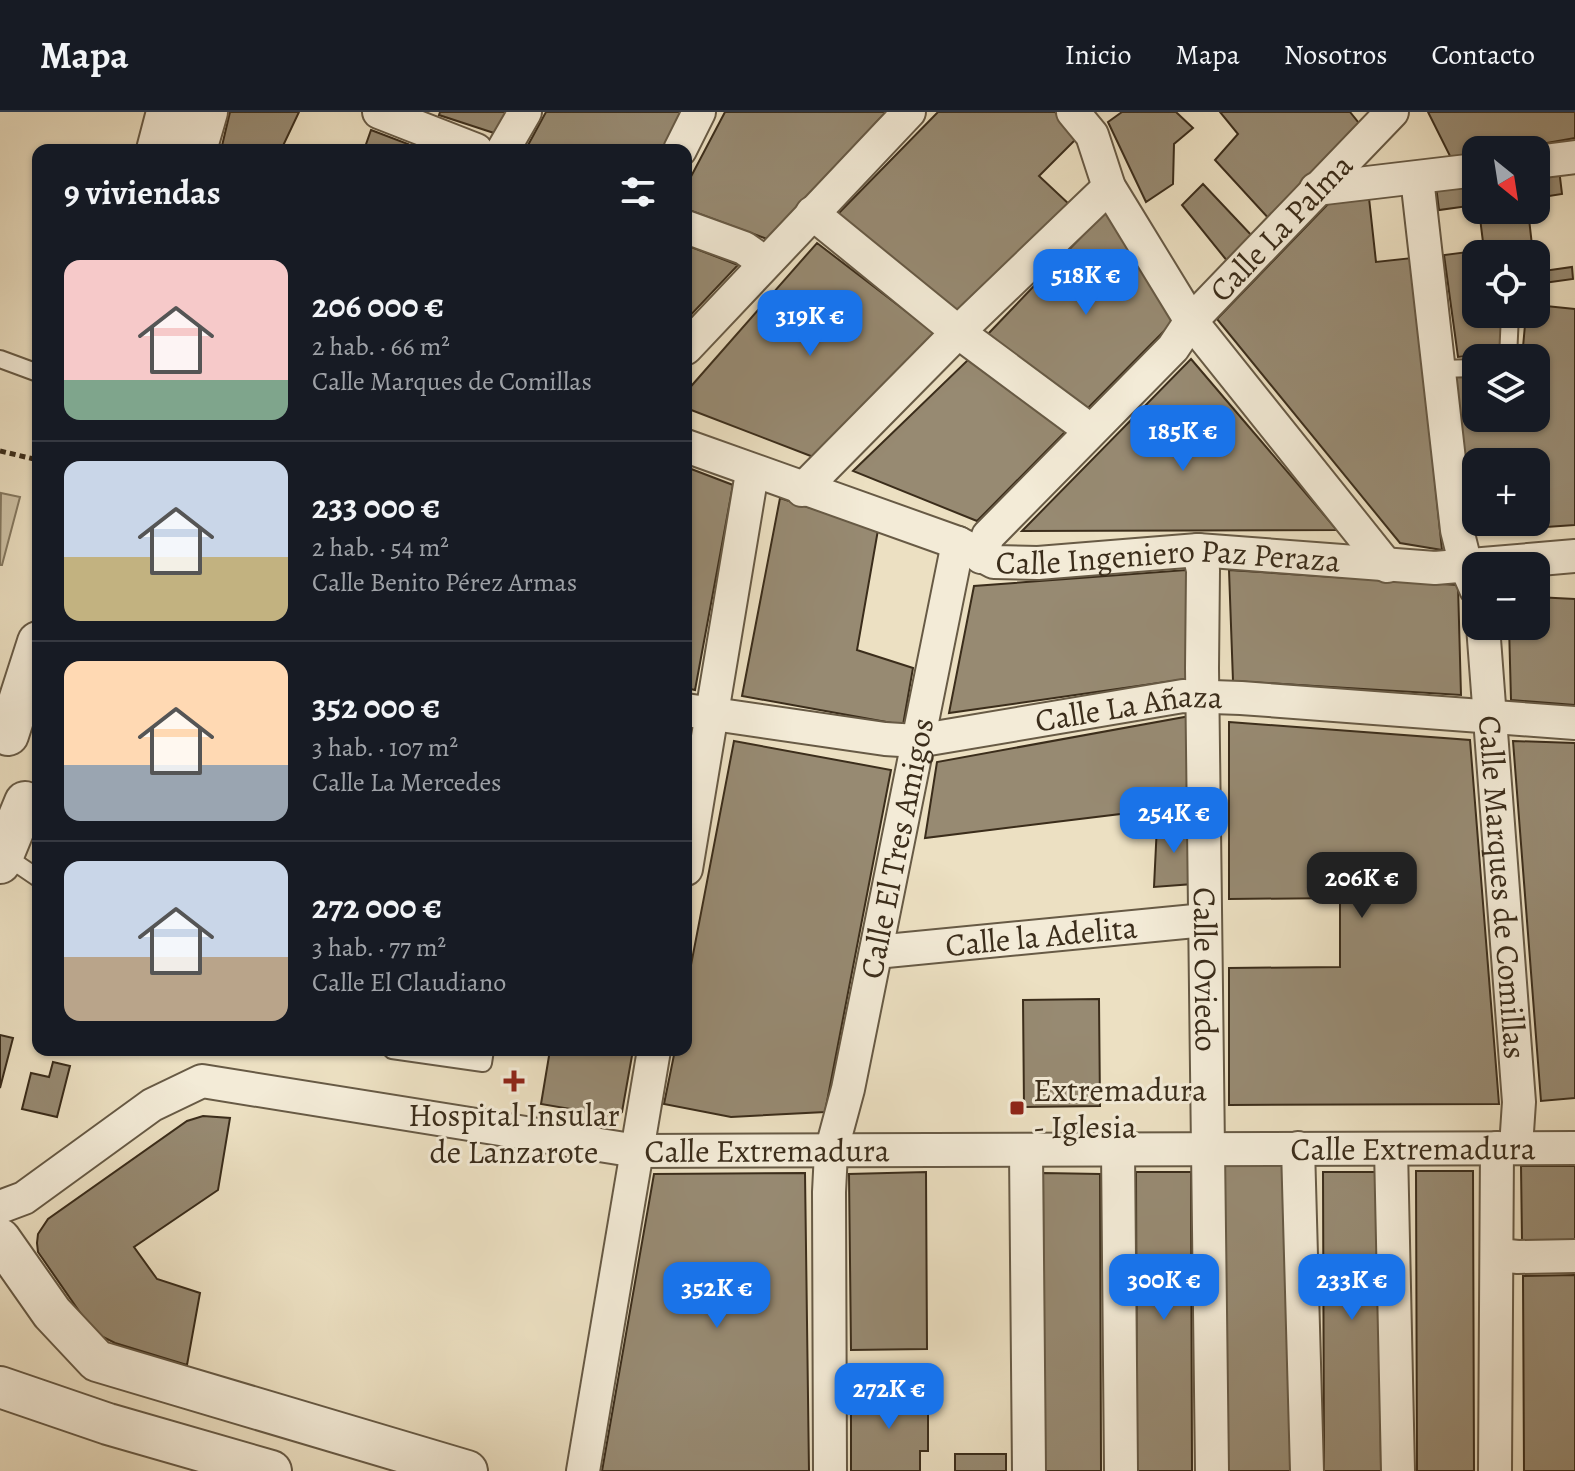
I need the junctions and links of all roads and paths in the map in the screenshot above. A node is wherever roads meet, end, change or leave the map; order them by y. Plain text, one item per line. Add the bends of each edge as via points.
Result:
1 (167, 112) edge
2 (207, 112) edge
3 (379, 112) edge
4 (525, 112) edge
5 (699, 112) edge
6 (909, 112) edge
7 (1073, 112) edge
8 (1392, 112) edge
9 (159, 144) edge
10 (198, 144) edge
11 (461, 144) edge
12 (506, 144) edge
13 (683, 144) edge
14 (1575, 157) edge
15 (1550, 160) edge
16 (1462, 172) edge
17 (1417, 178) junction
18 (1109, 187) junction
19 (1316, 189) junction
20 (812, 213) junction
21 (692, 229) edge
22 (765, 263) junction
23 (1191, 321) junction
24 (958, 332) junction
25 (692, 342) edge
26 (0, 359) edge
27 (1462, 368) edge
28 (1438, 369) junction
29 (32, 371) edge
30 (1090, 430) junction
31 (692, 448) edge
32 (0, 451) edge
33 (32, 459) edge
34 (748, 469) junction
35 (802, 490) junction
36 (970, 550) junction
37 (1198, 550) junction
38 (1464, 552) edge
39 (1575, 556) edge
40 (1550, 561) edge
41 (1387, 566) junction
42 (1462, 575) edge
43 (1484, 640) edge
44 (32, 663) edge
45 (1202, 696) junction
46 (698, 713) edge
47 (1490, 717) junction
48 (1575, 723) edge
49 (9, 730) edge
50 (917, 741) junction
51 (21, 798) edge
52 (692, 836) edge
53 (2, 859) edge
54 (32, 875) edge
55 (1205, 920) junction
56 (876, 952) junction
57 (434, 1056) edge
58 (484, 1056) edge
59 (653, 1056) edge
60 (1506, 1147) junction
61 (1298, 1148) junction
62 (1575, 1148) edge
63 (1208, 1149) junction
64 (1391, 1149) junction
65 (1118, 1150) junction
66 (637, 1151) junction
67 (1026, 1151) junction
68 (831, 1152) junction
69 (0, 1207) edge
70 (0, 1239) edge
71 (1498, 1255) junction
72 (1575, 1256) edge
73 (0, 1387) edge
74 (271, 1471) edge
75 (467, 1471) edge
76 (583, 1471) edge
77 (830, 1471) edge
78 (1029, 1471) edge
79 (1121, 1471) edge
80 (1212, 1471) edge
81 (1307, 1471) edge
82 (1398, 1471) edge
83 (1495, 1471) edge

1 - 9 street
2 - 10 street
3 - 11 street
4 - 12 street
5 - 13 street
6 - 20 street
7 - 18 street via 1092,135
8 - 19 street, Calle La Palma
14 - 15 street
16 - 17 street
17 - 19 street
17 - 28 street
18 - 23 street
18 - 24 street
19 - 23 street, Calle La Palma
20 - 22 street
20 - 24 street
21 - 22 street via 744,248
22 - 25 street
23 - 30 street, Calle La Palma via 1173,348
23 - 41 street
24 - 30 street
24 - 35 street
26 - 29 lane
27 - 28 lane
28 - 38 street
30 - 36 street, Calle La Palma
31 - 34 street, Calle Ingeniero Paz Peraza
32 - 33 path
34 - 35 street, Calle Ingeniero Paz Peraza
34 - 46 street via 751,479
35 - 36 street, Calle Ingeniero Paz Peraza
36 - 37 street, Calle Ingeniero Paz Peraza via 994,562 1038,563
36 - 50 street, Calle El Tres Amigos via 953,581
37 - 41 street, Calle Ingeniero Paz Peraza
37 - 45 street, Calle Oviedo via 1203,570
39 - 40 street, Calle Ingeniero Paz Peraza
41 - 42 street, Calle Ingeniero Paz Peraza
43 - 47 street, Calle Marques de Comillas
44 - 49 street
45 - 47 street, Calle La Añaza
45 - 50 street, Calle La Añaza
45 - 55 street, Calle Oviedo
46 - 50 street, Calle La Añaza
46 - 52 street via 707,753
47 - 48 street, Calle La Añaza
47 - 60 street, Calle Marques de Comillas via 1519,1102
50 - 56 street, Calle El Tres Amigos
51 - 53 street
53 - 54 lane
55 - 56 street, Calle la Adelita
55 - 63 street, Calle Oviedo
56 - 68 street, Calle El Tres Amigos
57 - 58 lane via 483,1063
59 - 66 street
60 - 62 street, Calle Extremadura
60 - 64 street, Calle Extremadura
60 - 71 street, Calle Marques de Comillas
61 - 63 street, Calle Extremadura
61 - 64 street, Calle Extremadura
61 - 81 street
63 - 65 street, Calle Extremadura
63 - 80 street, Calle Oviedo
64 - 82 street
65 - 67 street, Calle Extremadura
65 - 79 street
66 - 68 street, Calle Extremadura
66 - 69 street, Calle Extremadura via 202,1081 152,1105 24,1198
66 - 76 street
67 - 68 street, Calle Extremadura
67 - 78 street
68 - 77 street, Calle El Tres Amigos
70 - 75 street via 52,1313 97,1361
71 - 72 street
71 - 83 street, Calle Marques de Comillas
73 - 74 street

